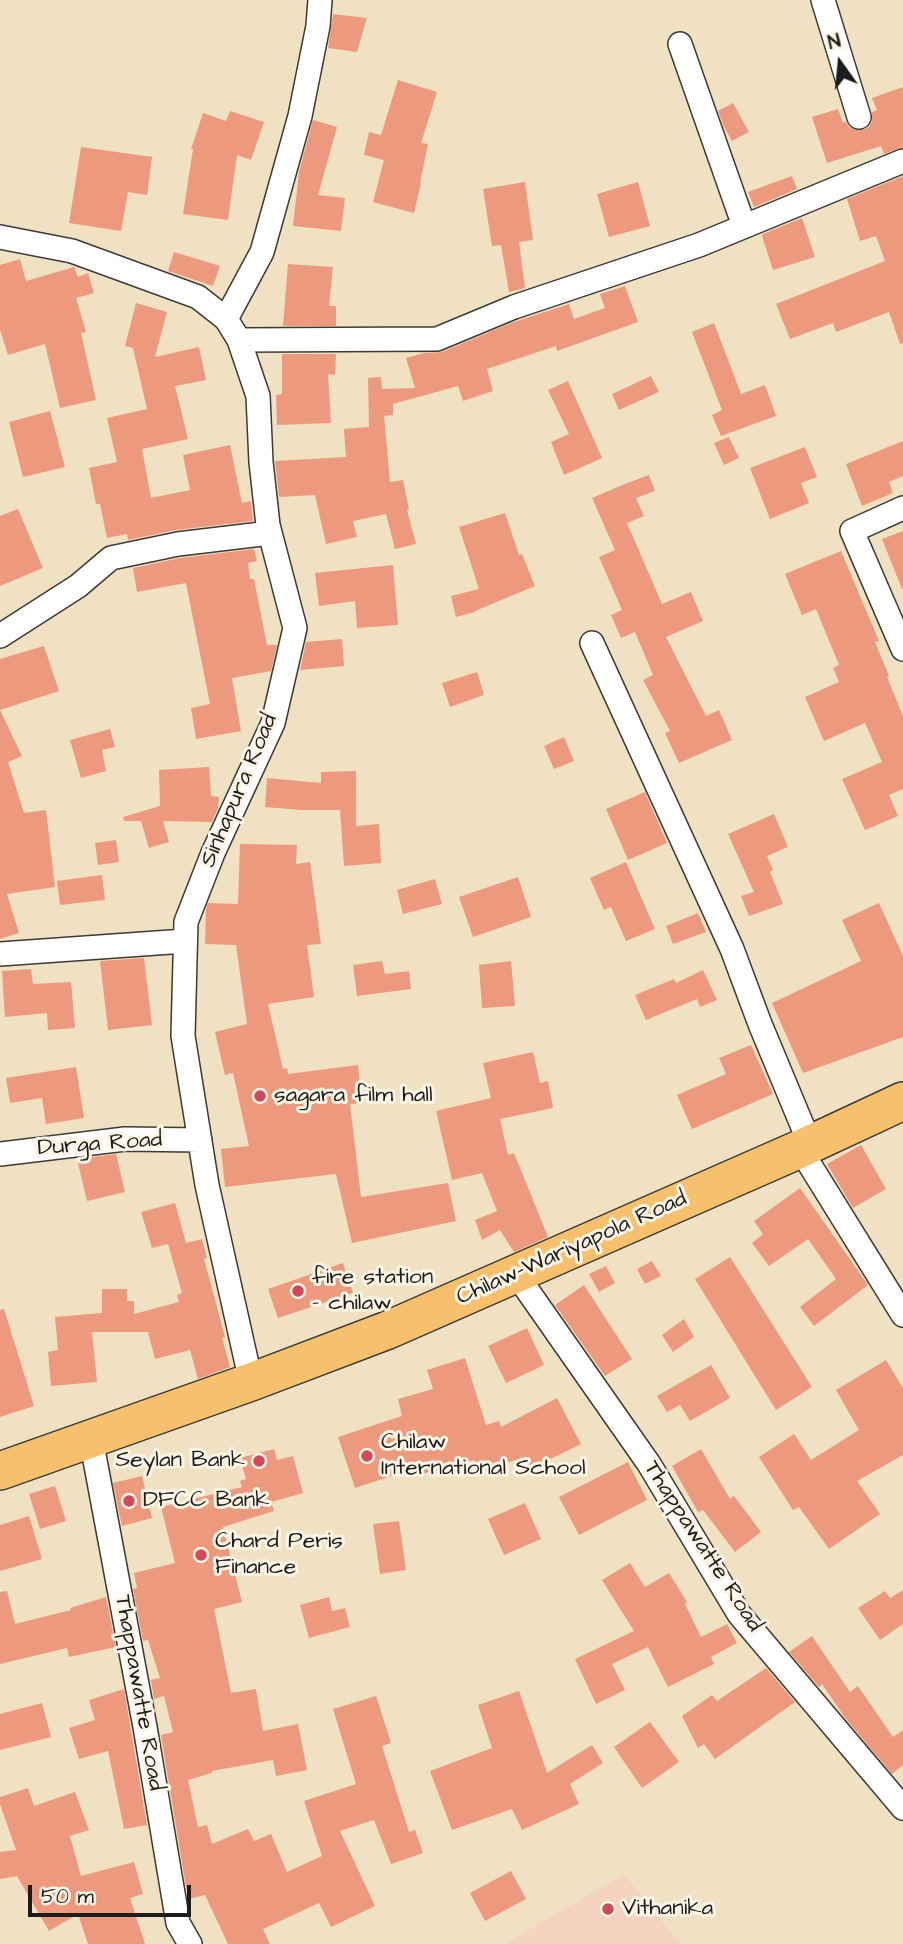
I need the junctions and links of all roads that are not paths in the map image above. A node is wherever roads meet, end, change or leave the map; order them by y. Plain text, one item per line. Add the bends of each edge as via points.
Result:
1 (320, 0) edge
2 (822, 0) edge
3 (680, 44) dead end
4 (859, 117) dead end
5 (903, 161) edge
6 (744, 226) junction
7 (0, 237) edge
8 (226, 319) junction
9 (239, 340) junction
10 (903, 508) edge
11 (270, 533) junction
12 (0, 636) edge
13 (592, 643) dead end
14 (903, 649) edge
15 (185, 942) junction
16 (0, 954) edge
17 (903, 1101) edge
18 (200, 1140) junction
19 (805, 1146) junction
20 (0, 1153) edge
21 (516, 1274) junction
22 (903, 1315) edge
23 (251, 1382) junction
24 (91, 1439) junction
25 (0, 1471) edge
26 (903, 1808) edge
27 (190, 1944) edge

1 - 8 street via 300,116 262,252
2 - 4 street
3 - 6 street
5 - 6 street
6 - 9 street via 437,339
7 - 8 street, Sinhapura Road via 72,251 185,292
8 - 9 street, Sinhapura Road
9 - 11 street, Sinhapura Road via 258,396
10 - 14 street via 852,531
11 - 12 street via 111,558 78,586
11 - 15 street, Sinhapura Road via 295,628 273,723 213,853 186,922
13 - 19 street via 732,949
15 - 16 street
15 - 18 street, Sinhapura Road via 183,1036
17 - 19 main road, Chilaw-Wariyapola Road
18 - 20 street, Durga Road via 125,1139
18 - 23 street, Sinhapura Road
19 - 21 main road, Chilaw-Wariyapola Road
19 - 22 street
21 - 23 main road, Chilaw-Wariyapola Road via 388,1330
21 - 26 street, Thappawatte Road via 649,1464 739,1614
23 - 24 main road, Chilaw-Wariyapola Road
24 - 25 main road, Chilaw-Wariyapola Road
24 - 27 street, Thappawatte Road via 178,1923

